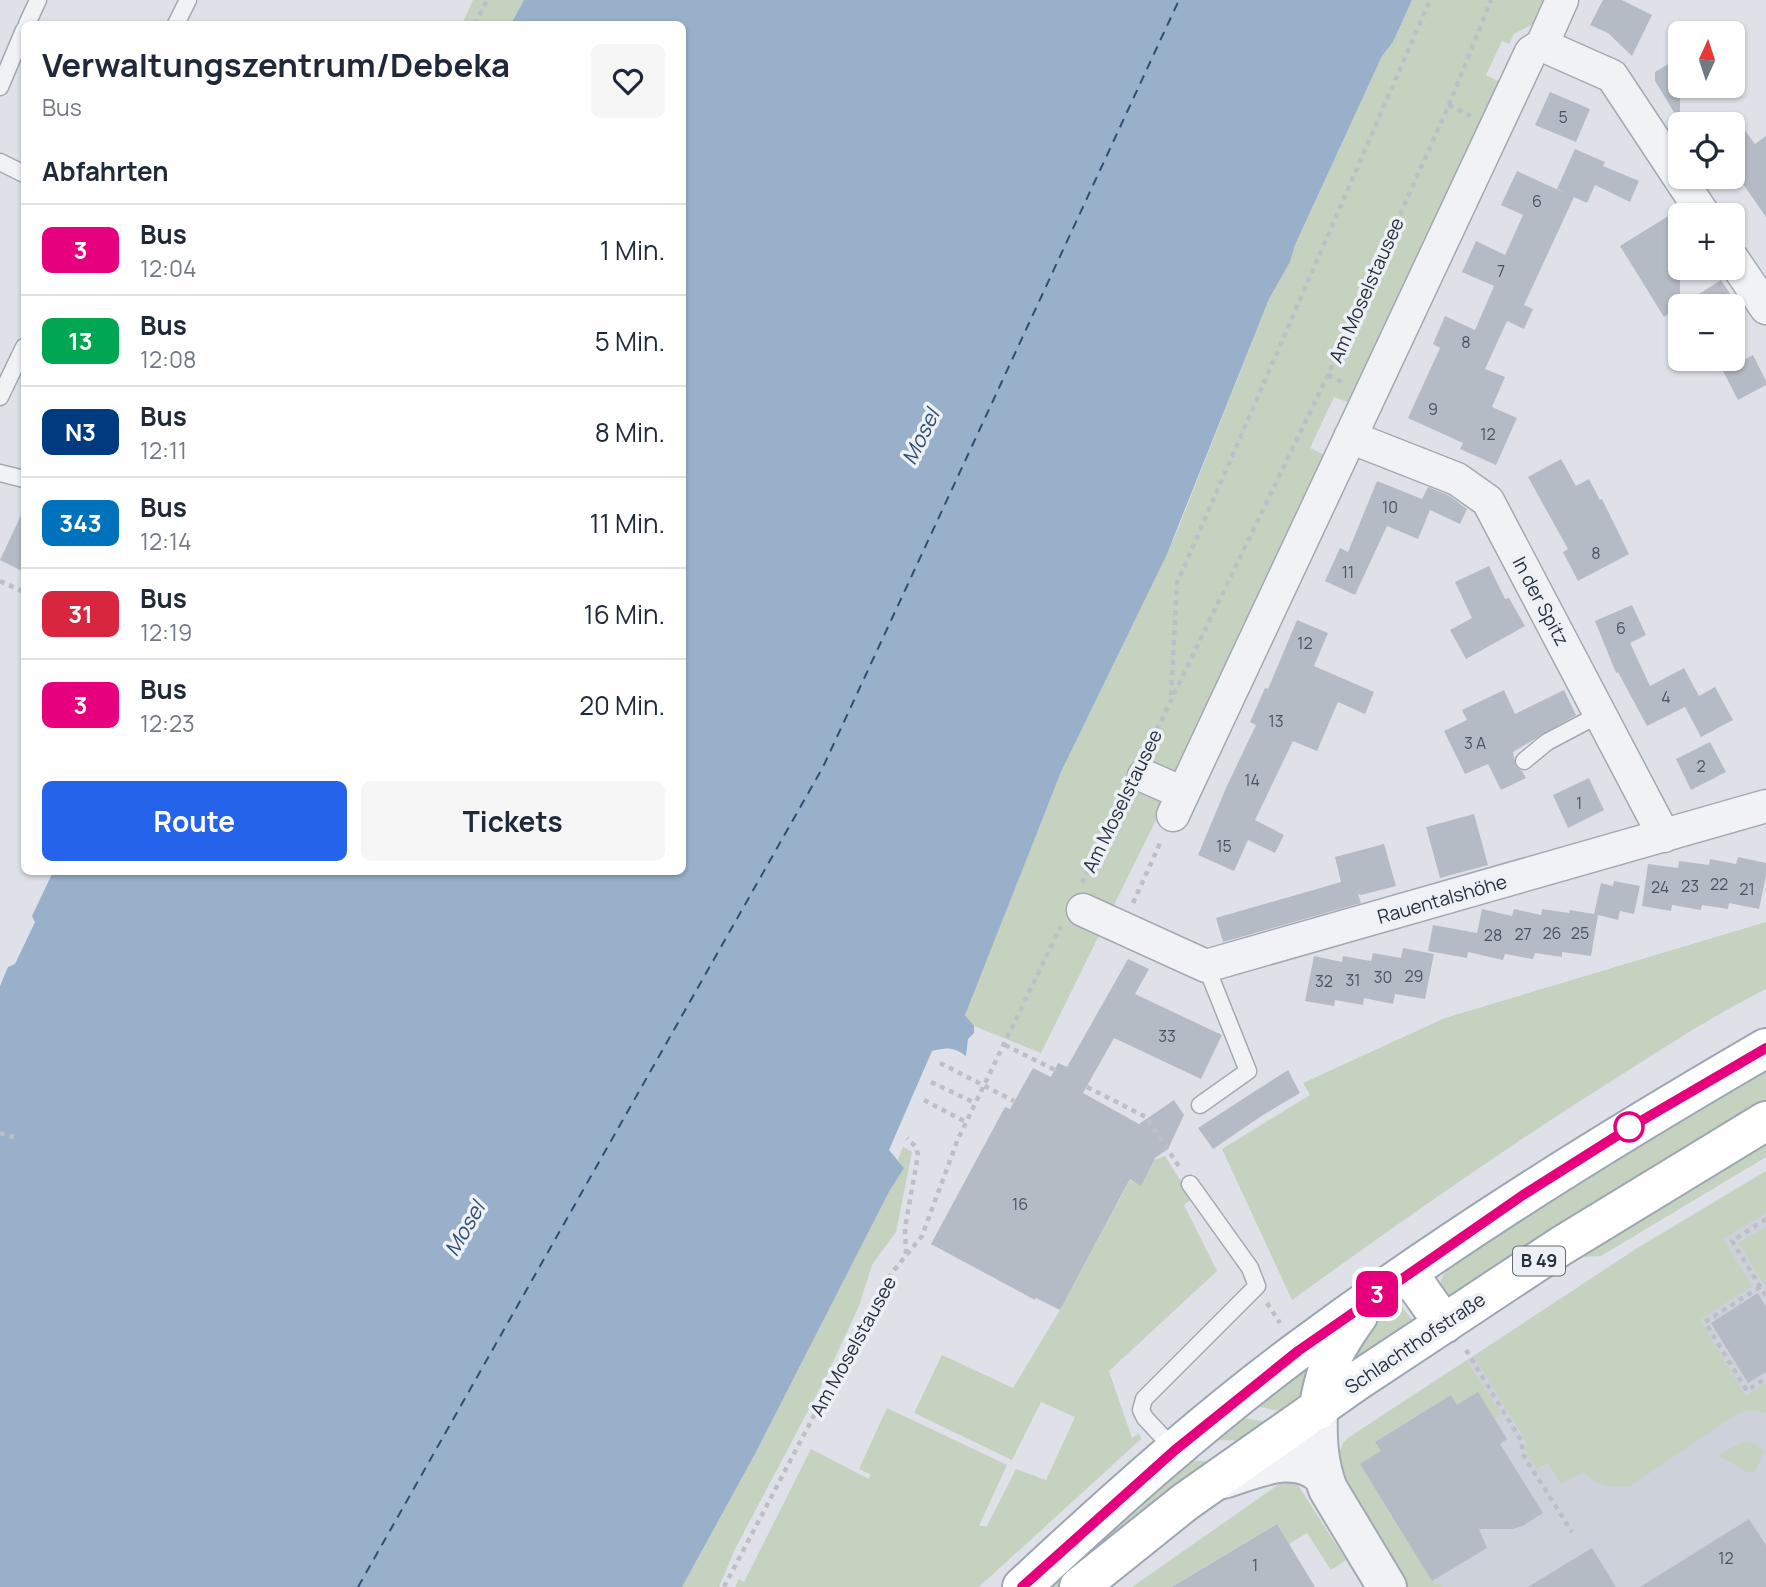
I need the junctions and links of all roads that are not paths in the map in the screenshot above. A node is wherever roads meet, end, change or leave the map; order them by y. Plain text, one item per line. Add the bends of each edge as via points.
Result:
1 (38, 0) edge
2 (188, 0) edge
3 (1562, 0) edge
4 (28, 21) edge
5 (178, 21) edge
6 (21, 37) edge
7 (1542, 45) junction
8 (0, 87) edge
9 (0, 162) edge
10 (21, 172) edge
11 (1696, 203) edge
12 (1745, 277) edge
13 (1766, 308) edge
14 (21, 353) edge
15 (0, 397) edge
16 (1350, 437) junction
17 (0, 473) edge
18 (21, 479) edge
19 (1600, 714) junction
20 (1524, 761) dead end
21 (1140, 770) road end
22 (1766, 806) edge
23 (1664, 836) junction
24 (1075, 907) road end
25 (1206, 966) junction
26 (1766, 1048) edge
27 (1200, 1105) dead end
28 (1766, 1121) edge
29 (1190, 1184) road end
30 (1408, 1273) junction
31 (1369, 1300) junction
32 (1455, 1337) junction
33 (1318, 1410) junction
34 (1175, 1450) junction
35 (1251, 1455) junction
36 (1323, 1476) junction
37 (1214, 1482) junction
38 (1380, 1584) edge
39 (1022, 1587) edge
40 (1079, 1587) edge

1 - 4 lane
2 - 5 lane
3 - 7 street
6 - 8 lane
7 - 11 street via 1612,76
7 - 16 street via 1531,52
9 - 10 lane
12 - 13 street
14 - 15 lane
16 - 19 street, In der Spitz via 1457,479 1488,501
16 - 21 street, Am Moselstausee via 1178,804
17 - 18 lane
19 - 20 lane via 1546,742
19 - 23 street, In der Spitz
22 - 23 street, Rauentalshöhe
23 - 25 street, Rauentalshöhe
24 - 25 street
25 - 27 lane via 1248,1071
26 - 30 main road via 1634,1125
28 - 32 main road, Schlachthofstraße / B 49 via 1583,1233
29 - 34 lane via 1250,1268 1257,1286 1144,1399 1145,1418
30 - 31 main road
30 - 32 main road
31 - 33 main road via 1329,1363
31 - 34 main road
32 - 33 main road, Schlachthofstraße / B 49 via 1354,1383
33 - 35 main road, Schlachthofstraße / B 49
33 - 36 street via 1317,1446
34 - 35 main road
34 - 39 main road
35 - 37 main road, Schlachthofstraße / B 49
36 - 37 street via 1307,1465 1283,1462
36 - 38 street
37 - 40 main road, Schlachthofstraße / B 49

